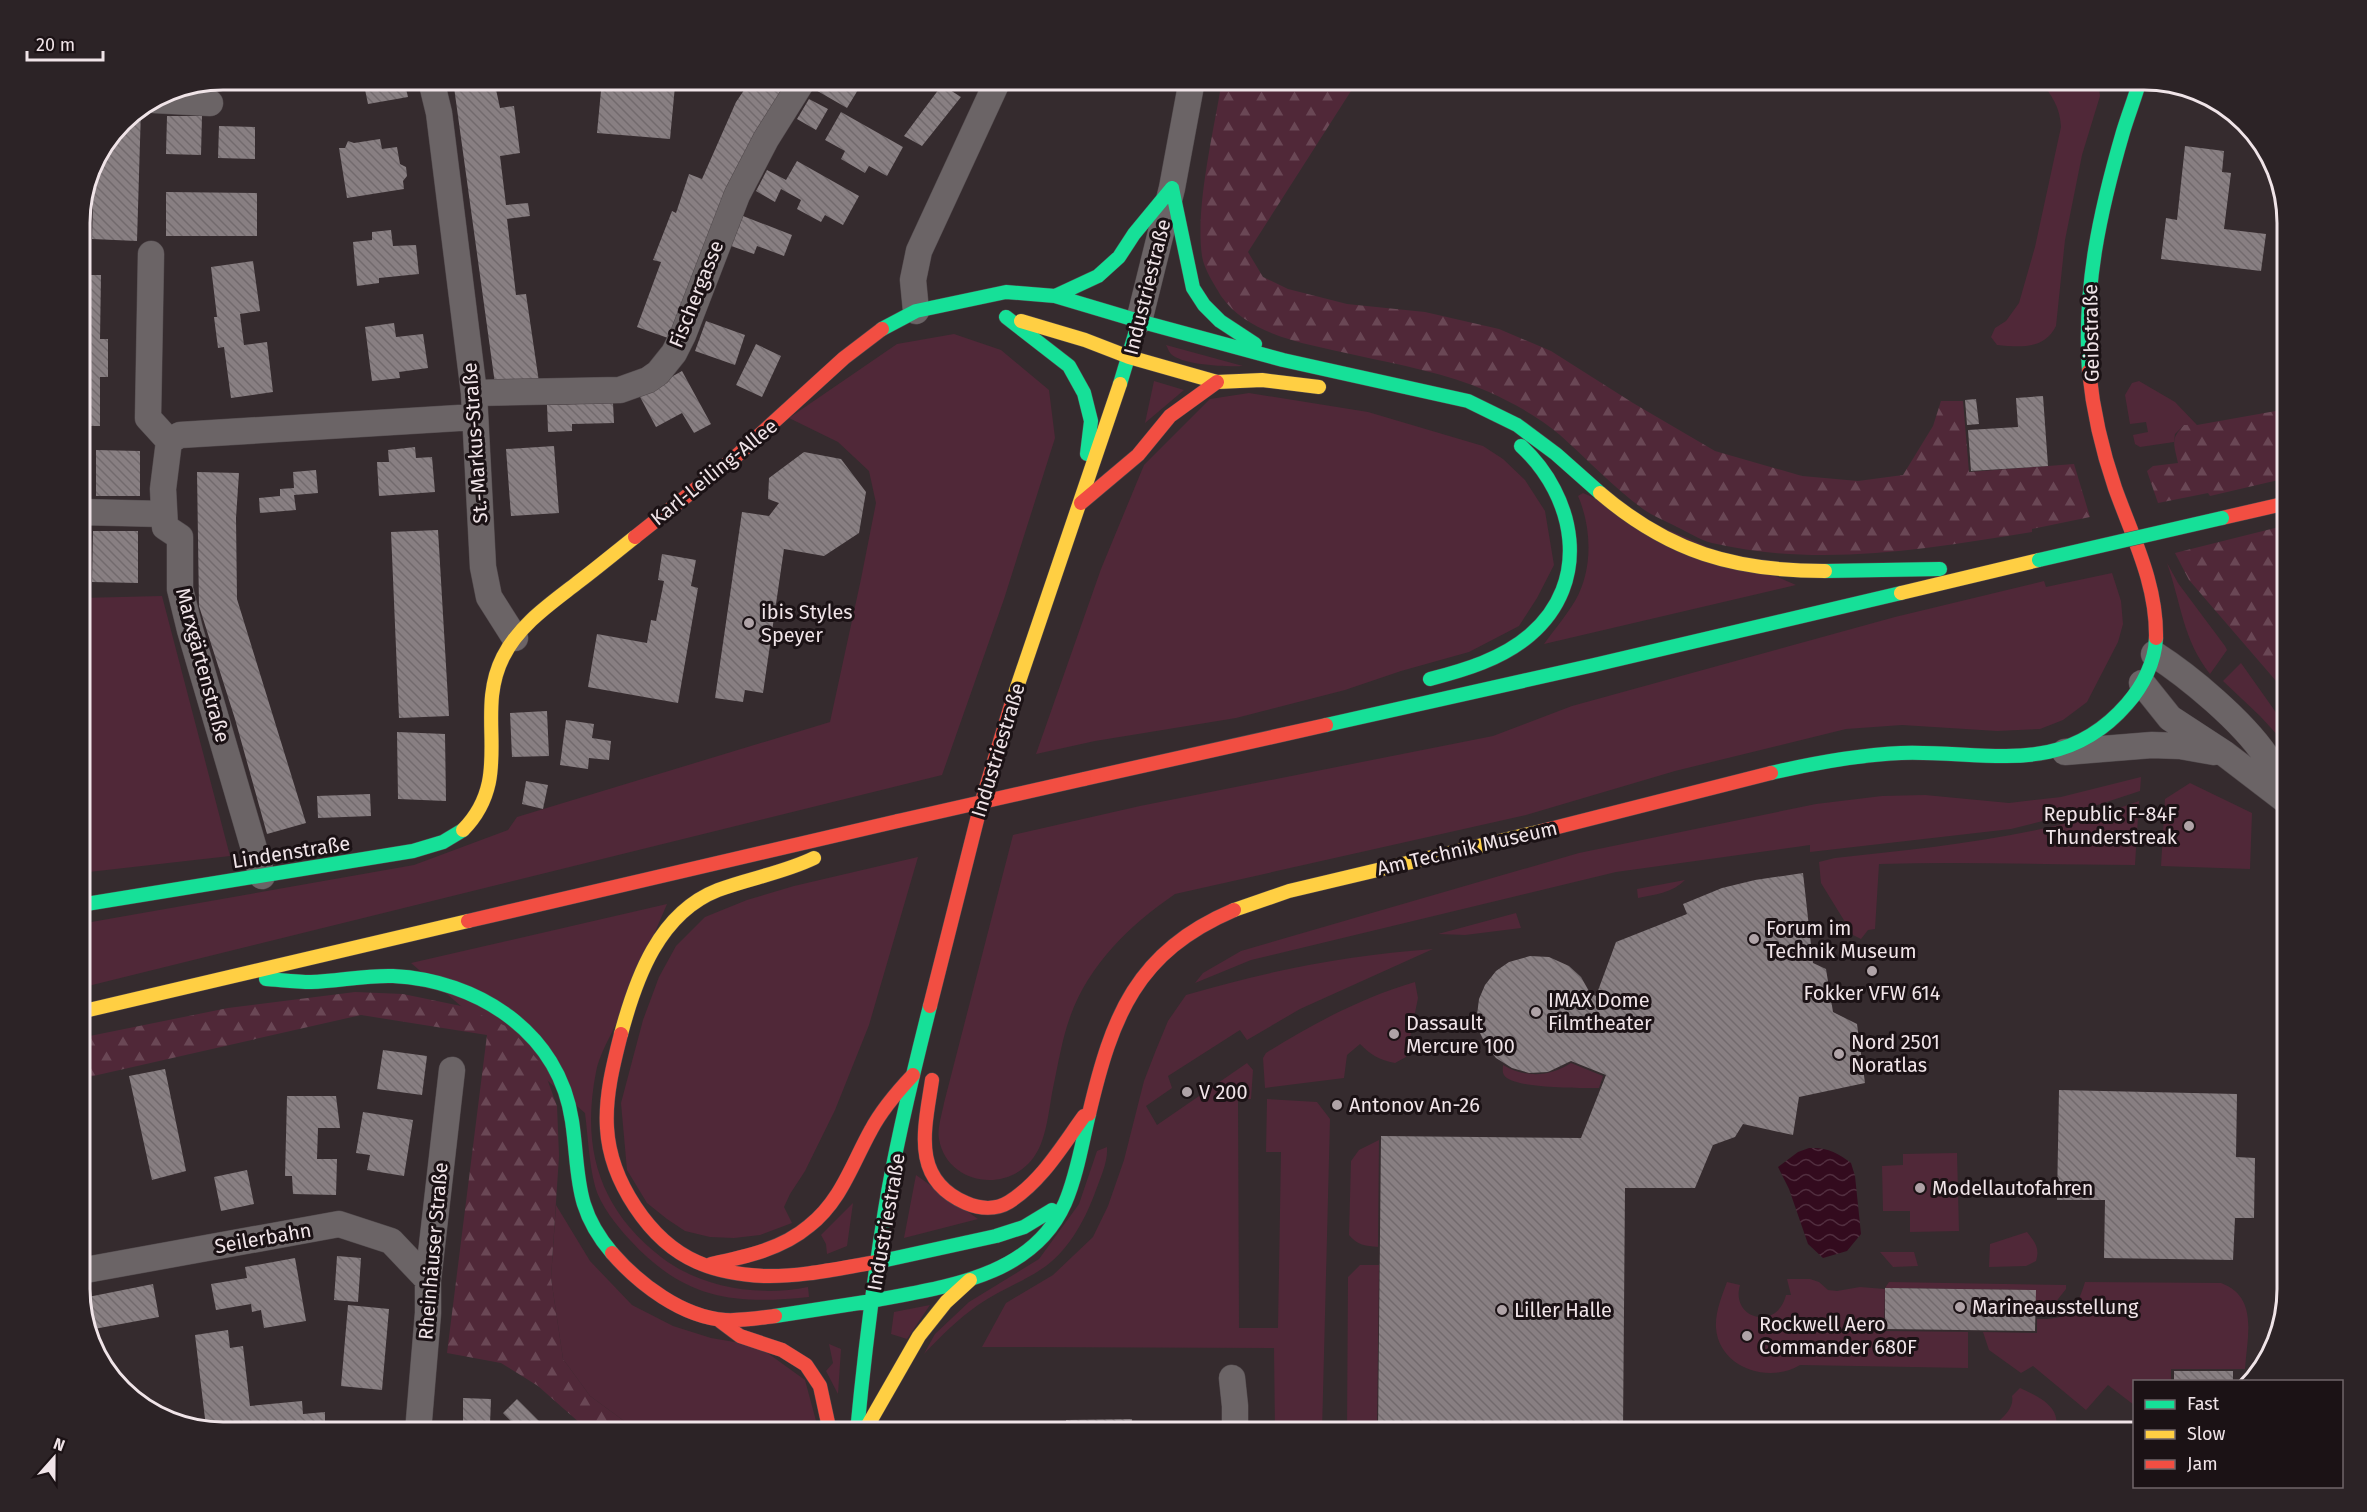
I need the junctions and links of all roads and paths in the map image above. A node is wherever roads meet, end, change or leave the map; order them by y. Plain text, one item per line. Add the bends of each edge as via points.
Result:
1 (433, 90) edge
2 (798, 90) edge
3 (993, 90) edge
4 (1190, 90) edge
5 (2136, 90) edge
6 (2120, 92) dead end
7 (170, 101) edge
8 (210, 103) dead end
9 (2126, 120) junction
10 (1172, 188) junction
11 (151, 254) dead end
12 (1055, 296) junction
13 (946, 306) junction
14 (916, 311) junction
15 (1006, 317) junction
16 (1139, 321) junction
17 (1129, 357) junction
18 (1294, 363) junction
19 (1217, 382) junction
20 (1330, 389) dead end
21 (475, 405) junction
22 (1480, 422) dead end
23 (169, 441) junction
24 (1081, 503) junction
25 (2277, 506) edge
26 (90, 512) edge
27 (163, 514) junction
28 (2008, 567) junction
29 (515, 638) junction
30 (2154, 654) junction
31 (2142, 683) junction
32 (1383, 711) junction
33 (2050, 753) junction
34 (2225, 754) junction
35 (2277, 775) edge
36 (2277, 794) edge
37 (866, 830) junction
38 (262, 876) junction
39 (90, 903) edge
40 (228, 977) junction
41 (90, 1010) edge
42 (928, 1018) junction
43 (934, 1049) dead end
44 (452, 1070) dead end
45 (934, 1071) dead end
46 (913, 1075) junction
47 (1092, 1105) junction
48 (1065, 1199) junction
49 (877, 1262) junction
50 (706, 1266) junction
51 (90, 1269) edge
52 (972, 1279) junction
53 (428, 1280) junction
54 (872, 1301) junction
55 (719, 1319) junction
56 (1232, 1378) dead end
57 (419, 1422) edge
58 (829, 1422) edge
59 (858, 1422) edge
60 (870, 1422) edge
61 (1235, 1422) edge

1 - 21 street, St.-Markus-Straße via 441,124
2 - 21 street, Fischergasse via 737,195 682,335 658,373 621,390
3 - 14 street via 919,251 913,280
4 - 10 street, Industriestraße
5 - 9 main road
6 - 9 main road, Geibstraße
7 - 8 street
9 - 30 main road, Geibstraße via 2091,266 2088,367 2101,440 2149,578 2156,612
10 - 12 main road via 1119,257 1098,276
10 - 16 street, Industriestraße
10 - 18 main road via 1187,266 1202,302 1250,342
11 - 23 street via 148,418
12 - 13 main road, Karl-Leiling-Allee via 1006,292
12 - 16 main road, Karl-Leiling-Allee
13 - 14 main road, Karl-Leiling-Allee
13 - 15 main road, Karl-Leiling-Allee
14 - 29 main road, Karl-Leiling-Allee via 860,344 733,460 569,589
15 - 17 main road, Karl-Leiling-Allee
15 - 24 main road via 1069,366 1084,393 1091,421
16 - 17 main road, Industriestraße
16 - 18 main road, Karl-Leiling-Allee
17 - 19 main road, Karl-Leiling-Allee
17 - 24 main road, Industriestraße
18 - 28 main road via 1473,402 1545,444 1631,518 1703,556 1799,571
19 - 20 main road via 1262,380
19 - 24 main road via 1170,416 1137,455
21 - 23 street via 180,435
21 - 29 street, St.-Markus-Straße via 483,567 489,597
22 - 32 main road via 1507,434 1549,477 1569,523 1569,569 1553,610 1531,634 1503,654 1472,668 1422,681
23 - 27 street via 162,489
24 - 42 main road, Industriestraße via 981,804
25 - 28 main road, bridge
26 - 27 street
27 - 38 street, Marxgärtenstraße via 165,527 180,537 180,589
28 - 32 main road
29 - 38 main road, Lindenstraße via 502,658 492,691 491,776 487,796 477,816 460,833 413,851
30 - 31 main road, Geibstraße
30 - 35 street via 2181,671 2254,740
31 - 33 main road, Am Technik Museum via 2108,725
31 - 34 street via 2170,718
32 - 37 main road, bridge
33 - 34 street, Am Technik Museum via 2152,745
33 - 47 main road, Am Technik Museum via 1916,753 1856,757 1793,768 1259,900 1223,914 1178,940 1154,964 1133,991 1109,1038
34 - 36 street
37 - 40 main road
37 - 50 main road via 796,868 717,889 689,906 661,938 635,987 606,1101 613,1165 644,1219 671,1246
38 - 39 main road, Lindenstraße
40 - 41 main road
40 - 55 main road via 309,982 381,976 463,989 496,1006 525,1028 552,1062 564,1088 572,1118 578,1186 591,1224 607,1247 649,1288 680,1306
42 - 43 main road
42 - 46 main road, Industriestraße
44 - 53 street, Rheinhäuser Straße
45 - 47 main road via 925,1164 944,1191 974,1207 990,1209 1021,1193
46 - 49 main road, Industriestraße
46 - 50 main road via 879,1116 840,1193 819,1219 770,1249
47 - 48 main road, Am Technik Museum via 1081,1155
48 - 49 main road via 1036,1222 1003,1236
48 - 52 main road, Am Technik Museum via 1056,1221 1038,1243 1014,1260
49 - 50 main road via 783,1277 749,1276
49 - 54 main road, Industriestraße
51 - 53 street, Seilerbahn via 339,1224 391,1241
52 - 54 main road, Am Technik Museum
52 - 60 main road via 946,1302 919,1336
53 - 57 street, Rheinhäuser Straße
54 - 55 main road, Am Technik Museum via 816,1313
54 - 59 main road, Industriestraße
55 - 58 main road via 743,1337 783,1350 811,1370 826,1397
56 - 61 street

